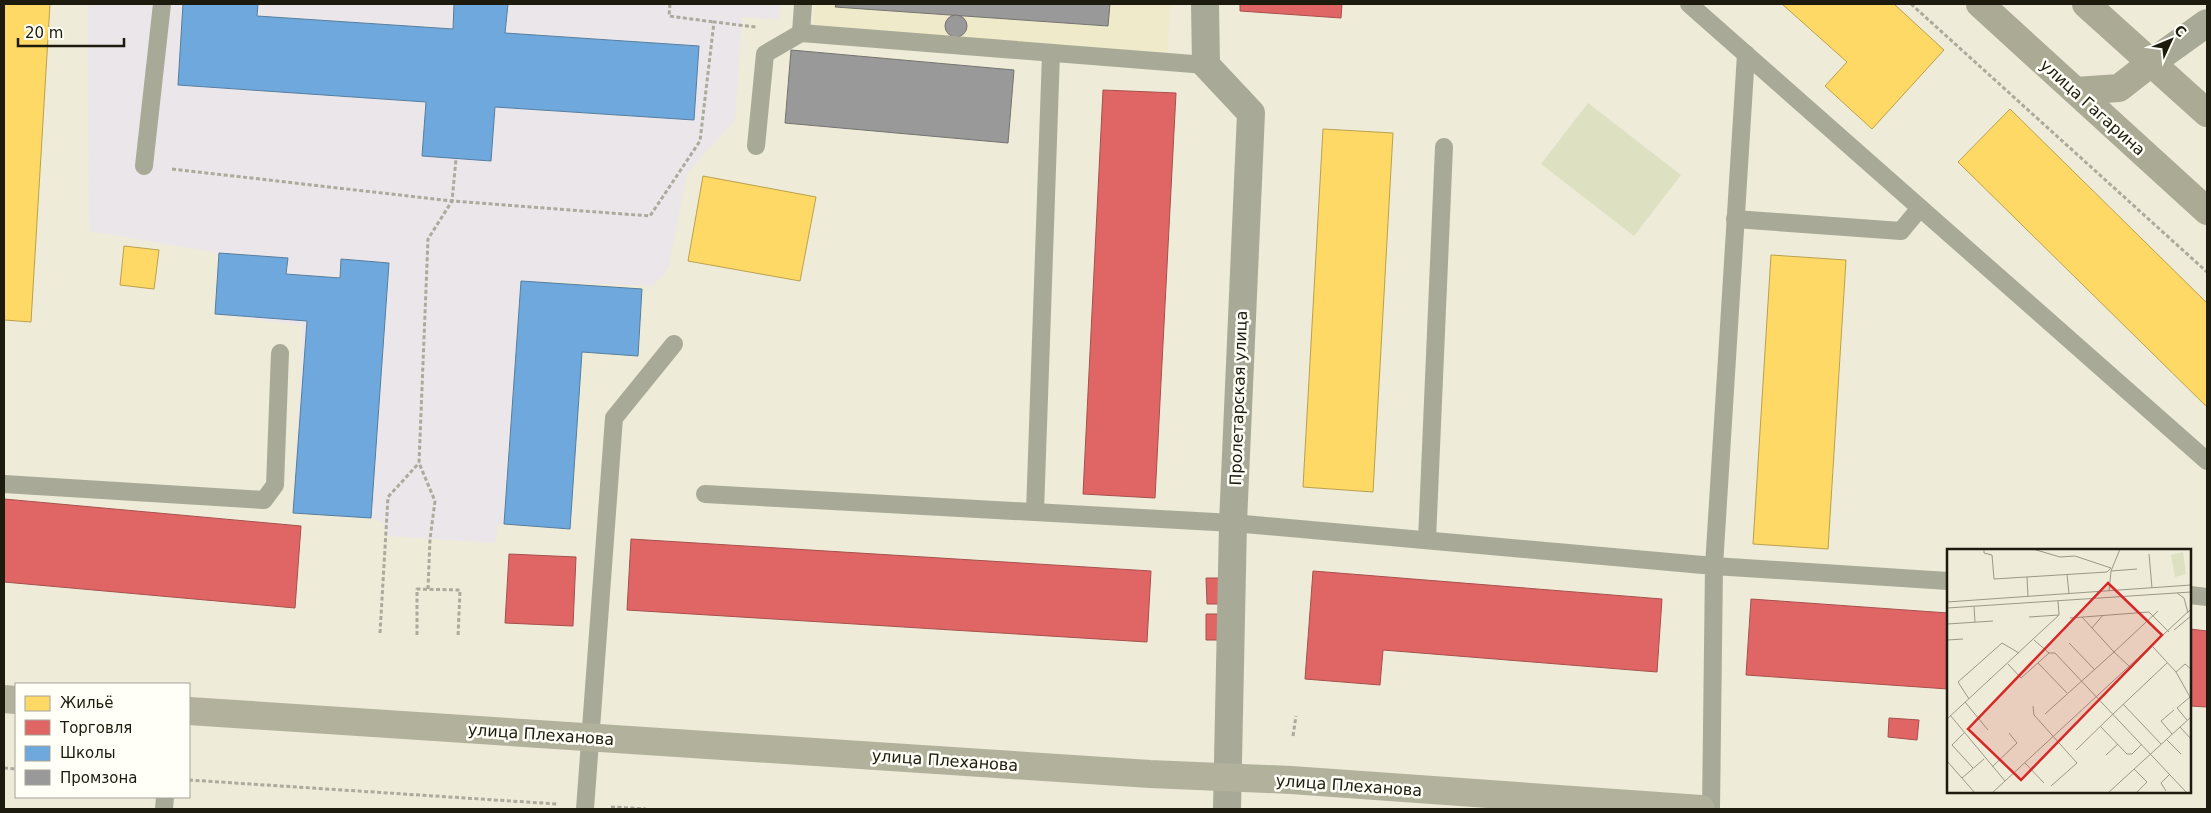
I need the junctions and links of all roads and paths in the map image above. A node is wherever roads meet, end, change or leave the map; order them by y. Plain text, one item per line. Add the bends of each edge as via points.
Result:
1 (162, 4) edge
2 (670, 4) edge
3 (804, 4) edge
4 (1205, 4) edge
5 (1689, 4) edge
6 (1911, 4) edge
7 (1980, 4) edge
8 (2086, 4) edge
9 (714, 22) junction
10 (2207, 23) edge
11 (801, 33) junction
12 (1051, 54) junction
13 (1746, 54) junction
14 (2152, 63) junction
15 (1206, 65) junction
16 (2076, 91) junction
17 (2207, 113) edge
18 (756, 146) dead end
19 (1444, 146) dead end
20 (456, 159) dead end
21 (144, 166) joint
22 (452, 201) junction
23 (1920, 208) junction
24 (2207, 210) edge
25 (1736, 219) junction
26 (2207, 272) edge
27 (674, 344) dead end
28 (280, 353) dead end
29 (2207, 461) edge
30 (420, 463) junction
31 (4, 484) edge
32 (705, 494) dead end
33 (1035, 512) junction
34 (1233, 523) junction
35 (1427, 540) junction
36 (1714, 566) junction
37 (1947, 581) edge
38 (428, 589) junction
39 (2191, 596) edge
40 (2207, 596) edge
41 (380, 633) dead end
42 (416, 635) dead end
43 (458, 637) dead end
44 (190, 711) edge
45 (1296, 716) dead end
46 (1293, 736) dead end
47 (589, 737) junction
48 (1228, 777) junction
49 (190, 780) edge
50 (585, 807) edge
51 (646, 809) edge
52 (1227, 809) edge
53 (1701, 809) edge
54 (1711, 809) edge

1 - 21 lane
2 - 9 path via 669,16
3 - 11 lane
4 - 15 street
5 - 13 lane
6 - 26 path
7 - 16 main road, улица Гагарина
8 - 14 main road
9 - 11 path
9 - 22 path via 700,141 650,216
10 - 14 street
11 - 12 lane
11 - 18 lane via 765,54
12 - 15 lane
12 - 33 lane
13 - 23 lane
13 - 25 lane
14 - 16 main road via 2119,88
14 - 17 main road
15 - 34 street, Пролетарская улица via 1251,113
16 - 24 main road, улица Гагарина
19 - 35 lane
20 - 22 path
21 - 22 path
22 - 30 path via 428,239
23 - 25 lane via 1901,231
23 - 29 lane
25 - 36 lane
27 - 47 lane via 614,418
28 - 31 lane via 275,485 264,500
30 - 38 path via 435,501
30 - 41 path via 388,497
32 - 33 lane
33 - 34 lane
34 - 35 lane
34 - 48 street, Пролетарская улица
35 - 36 lane
36 - 37 lane
36 - 54 lane
38 - 42 path via 417,589
38 - 43 path via 460,590
39 - 40 lane
44 - 47 main road, улица Плеханова
45 - 46 path
47 - 48 main road, улица Плеханова
47 - 50 lane
48 - 52 street, Пролетарская улица
48 - 53 main road, улица Плеханова
49 - 50 path
50 - 51 path

